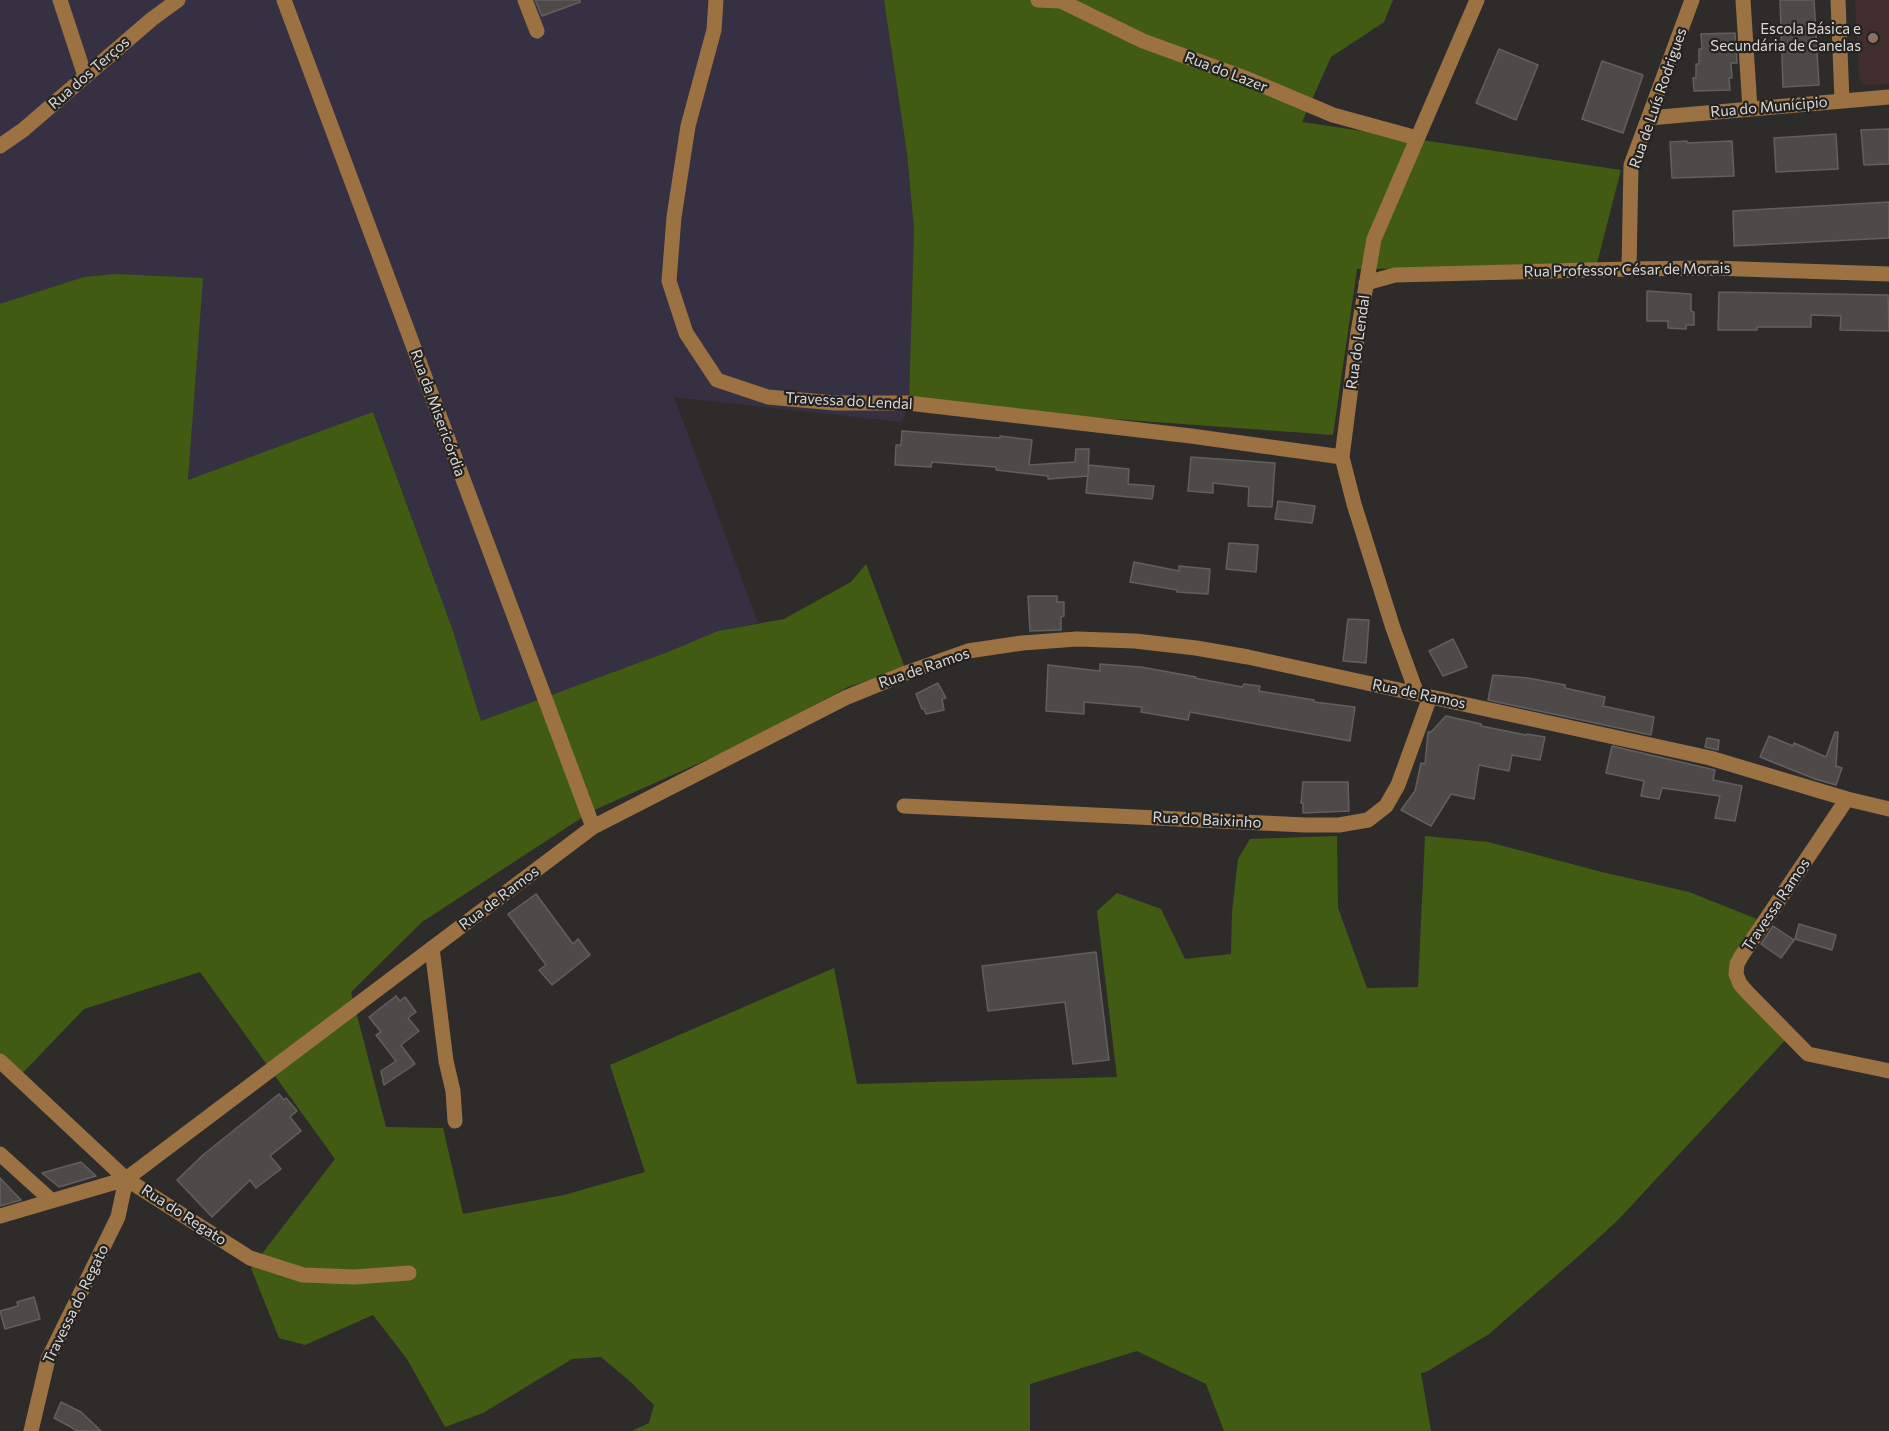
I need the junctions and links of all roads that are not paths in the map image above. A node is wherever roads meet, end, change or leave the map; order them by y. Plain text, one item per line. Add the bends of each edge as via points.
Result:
1 (60, 0) edge
2 (178, 0) edge
3 (284, 0) edge
4 (525, 0) edge
5 (716, 0) edge
6 (1038, 0) edge
7 (1477, 0) edge
8 (1692, 0) edge
9 (1743, 0) edge
10 (1838, 0) edge
11 (537, 32) dead end
12 (85, 76) junction
13 (1889, 97) edge
14 (1842, 100) junction
15 (1750, 109) junction
16 (1649, 118) junction
17 (1417, 138) junction
18 (0, 146) edge
19 (1629, 269) junction
20 (1889, 274) edge
21 (1366, 283) junction
22 (1342, 457) junction
23 (1423, 695) junction
24 (1847, 799) junction
25 (904, 806) dead end
26 (1889, 809) edge
27 (593, 827) junction
28 (432, 948) junction
29 (0, 1061) edge
30 (1889, 1071) edge
31 (456, 1121) dead end
32 (0, 1154) edge
33 (126, 1179) junction
34 (52, 1201) junction
35 (0, 1216) edge
36 (409, 1272) dead end
37 (31, 1431) edge

1 - 12 street
2 - 12 street, Rua dos Terços
3 - 27 street, Rua da Misericórdia
4 - 11 street
5 - 22 street, Travessa do Lendal via 714,30 688,126 669,281 686,333 717,380 768,397 908,404
6 - 17 street, Rua do Lazer via 1060,1 1143,41 1333,115
7 - 17 street, Rua do Lendal
8 - 16 street, Rua de Luís Rodrigues
9 - 15 street
10 - 14 street
12 - 18 street, Rua dos Terços
13 - 14 street, Rua do Munícipio
14 - 15 street, Rua do Munícipio
15 - 16 street, Rua do Munícipio
16 - 19 street, Rua de Luís Rodrigues via 1631,165
17 - 21 street, Rua do Lendal via 1374,239
19 - 20 street, Rua Professor César de Morais
19 - 21 street, Rua Professor César de Morais via 1395,275
21 - 22 street, Rua do Lendal
22 - 23 street, Rua do Lendal via 1394,628
23 - 24 street, Rua de Ramos via 1710,759
23 - 25 street, Rua do Baixinho via 1398,785 1386,806 1368,820 1305,825
23 - 27 street, Rua de Ramos via 1248,657 1135,641 1077,639 968,651 845,698
24 - 26 street, Rua de Ramos
24 - 30 street, Travessa Ramos via 1742,955 1736,974 1748,993 1809,1054
27 - 28 street, Rua de Ramos
28 - 31 street
28 - 33 street, Rua de Ramos
29 - 33 street, Rua do Regato
32 - 34 street
33 - 34 street
33 - 36 street, Rua do Regato via 250,1258 303,1275 355,1277
33 - 37 street, Travessa do Regato via 118,1217 48,1359
34 - 35 street

